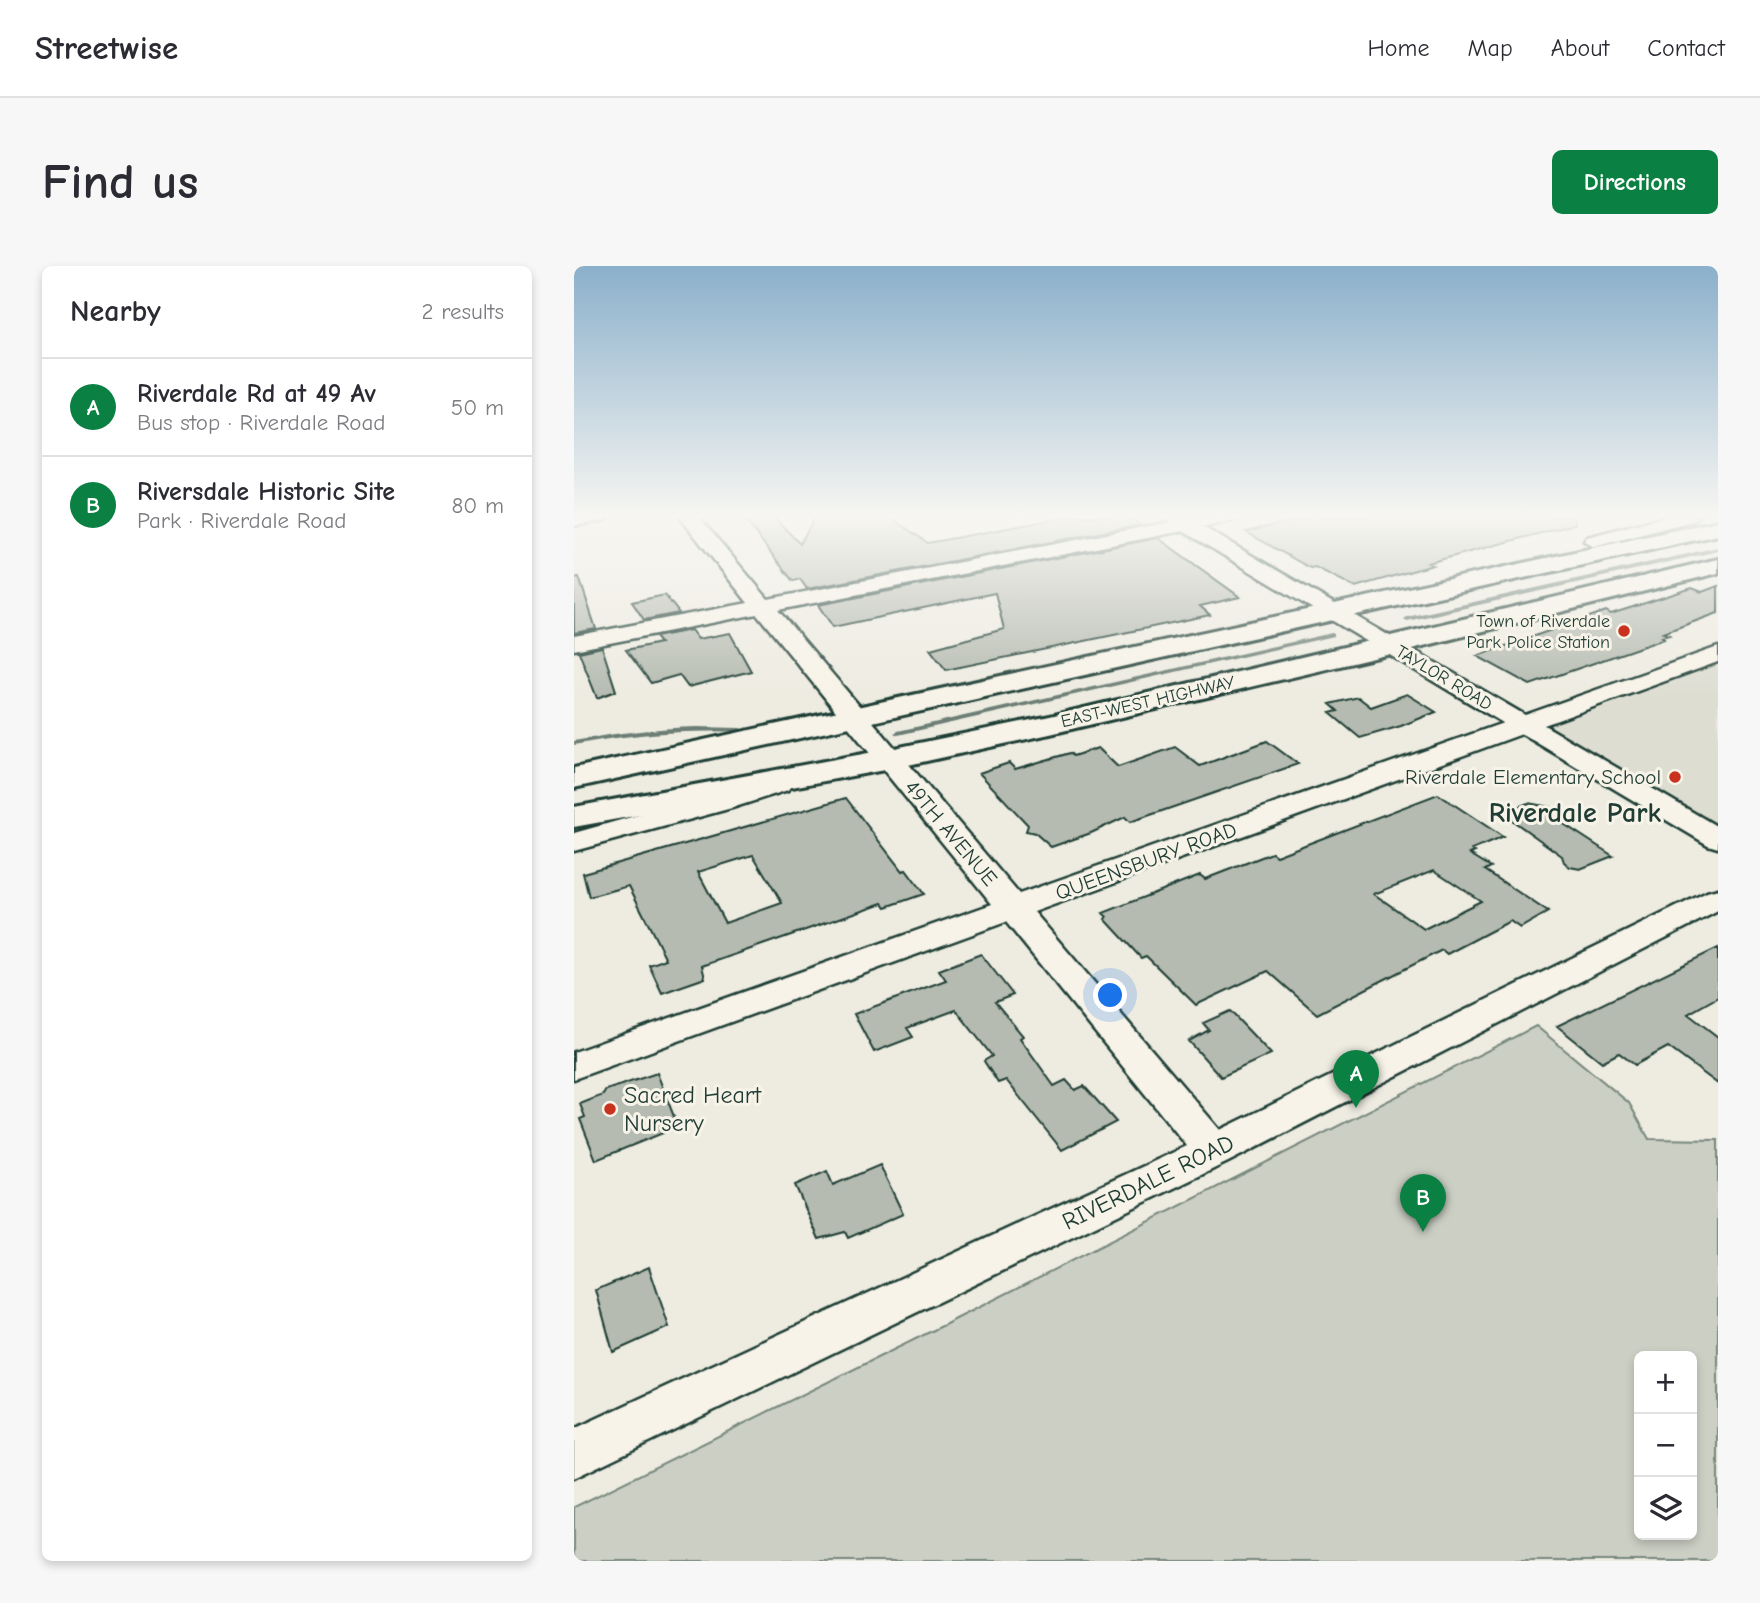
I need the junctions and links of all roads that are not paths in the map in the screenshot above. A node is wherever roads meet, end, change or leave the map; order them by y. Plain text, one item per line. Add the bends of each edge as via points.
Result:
1 (738, 576) edge
2 (909, 576) edge
3 (1273, 576) edge
4 (1500, 576) edge
5 (1675, 576) edge
6 (764, 607) junction
7 (1335, 613) junction
8 (574, 643) edge
9 (1391, 646) junction
10 (1718, 654) edge
11 (855, 716) junction
12 (1524, 725) junction
13 (890, 759) junction
14 (805, 775) junction
15 (574, 778) edge
16 (574, 799) edge
17 (574, 817) edge
18 (1718, 839) edge
19 (574, 842) edge
20 (1718, 899) edge
21 (1014, 908) junction
22 (574, 1066) edge
23 (1213, 1151) junction
24 (574, 1454) edge

1 - 6 street, 49TH AVENUE
2 - 6 street
3 - 7 street, TAYLOR ROAD
4 - 7 main road
5 - 9 main road, EAST-WEST HIGHWAY
6 - 8 street
6 - 11 street, 49TH AVENUE
7 - 9 street, TAYLOR ROAD
7 - 11 main road
9 - 12 street, TAYLOR ROAD
9 - 13 main road, EAST-WEST HIGHWAY
10 - 12 street, QUEENSBURY ROAD
11 - 13 street, 49TH AVENUE
11 - 15 main road
11 - 16 main road via 846,727 812,740
12 - 18 street, TAYLOR ROAD
12 - 21 street, QUEENSBURY ROAD
13 - 14 main road, EAST-WEST HIGHWAY
13 - 21 street, 49TH AVENUE
14 - 17 main road, EAST-WEST HIGHWAY
14 - 19 street
20 - 23 street, RIVERDALE ROAD
21 - 22 street, QUEENSBURY ROAD
21 - 23 street, 49TH AVENUE
23 - 24 street, RIVERDALE ROAD

